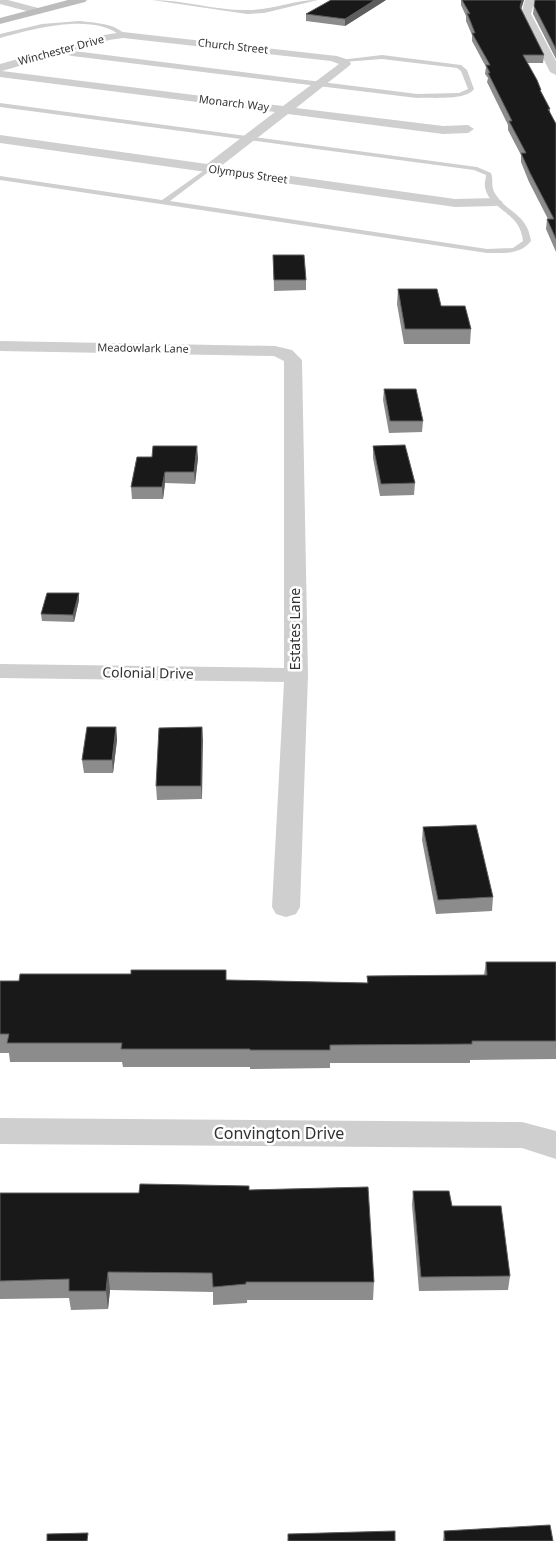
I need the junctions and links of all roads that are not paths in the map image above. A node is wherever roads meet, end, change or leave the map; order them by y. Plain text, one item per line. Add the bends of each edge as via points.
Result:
1 (51, 0) edge
2 (81, 0) edge
3 (155, 0) edge
4 (315, 0) edge
5 (530, 0) edge
6 (0, 1) edge
7 (3, 10) edge
8 (23, 11) junction
9 (0, 20) edge
10 (123, 35) junction
11 (0, 36) edge
12 (541, 43) junction
13 (554, 43) edge
14 (58, 51) junction
15 (343, 60) junction
16 (0, 68) edge
17 (556, 72) edge
18 (0, 74) edge
19 (319, 84) junction
20 (0, 105) edge
21 (286, 110) junction
22 (468, 129) dead end
23 (249, 138) junction
24 (0, 139) edge
25 (209, 169) junction
26 (0, 178) edge
27 (163, 202) junction
28 (496, 202) junction
29 (0, 346) edge
30 (286, 354) joint
31 (0, 671) edge
32 (296, 675) junction
33 (286, 906) dead end
34 (0, 1131) edge
35 (556, 1146) edge

1 - 8 main road
2 - 8 main road via 38,12
3 - 4 lane via 246,12
5 - 12 street via 526,14
6 - 8 street
7 - 8 main road
8 - 9 main road
10 - 11 lane via 110,27 54,22
10 - 14 street, Winchester Drive
10 - 15 street, Church Street
12 - 13 street
12 - 17 street
14 - 16 street, Winchester Drive
14 - 19 lane
15 - 19 street via 345,64
15 - 19 lane via 382,57 458,66 464,70 470,89 459,95 424,96
18 - 21 street, Monarch Way
19 - 21 street
20 - 23 lane
21 - 22 street, Monarch Way via 443,130
21 - 23 street
23 - 25 street
23 - 28 lane via 475,168 489,174 488,187
24 - 25 street, Olympus Street
25 - 27 lane
25 - 28 street, Olympus Street via 455,203
26 - 27 lane
27 - 28 lane via 487,251 525,245 528,239 519,218
29 - 30 street, Meadowlark Lane via 275,351
30 - 32 street, Estates Lane via 293,360
31 - 32 street, Colonial Drive
32 - 33 street, Estates Lane
34 - 35 street, Convington Drive via 522,1134

